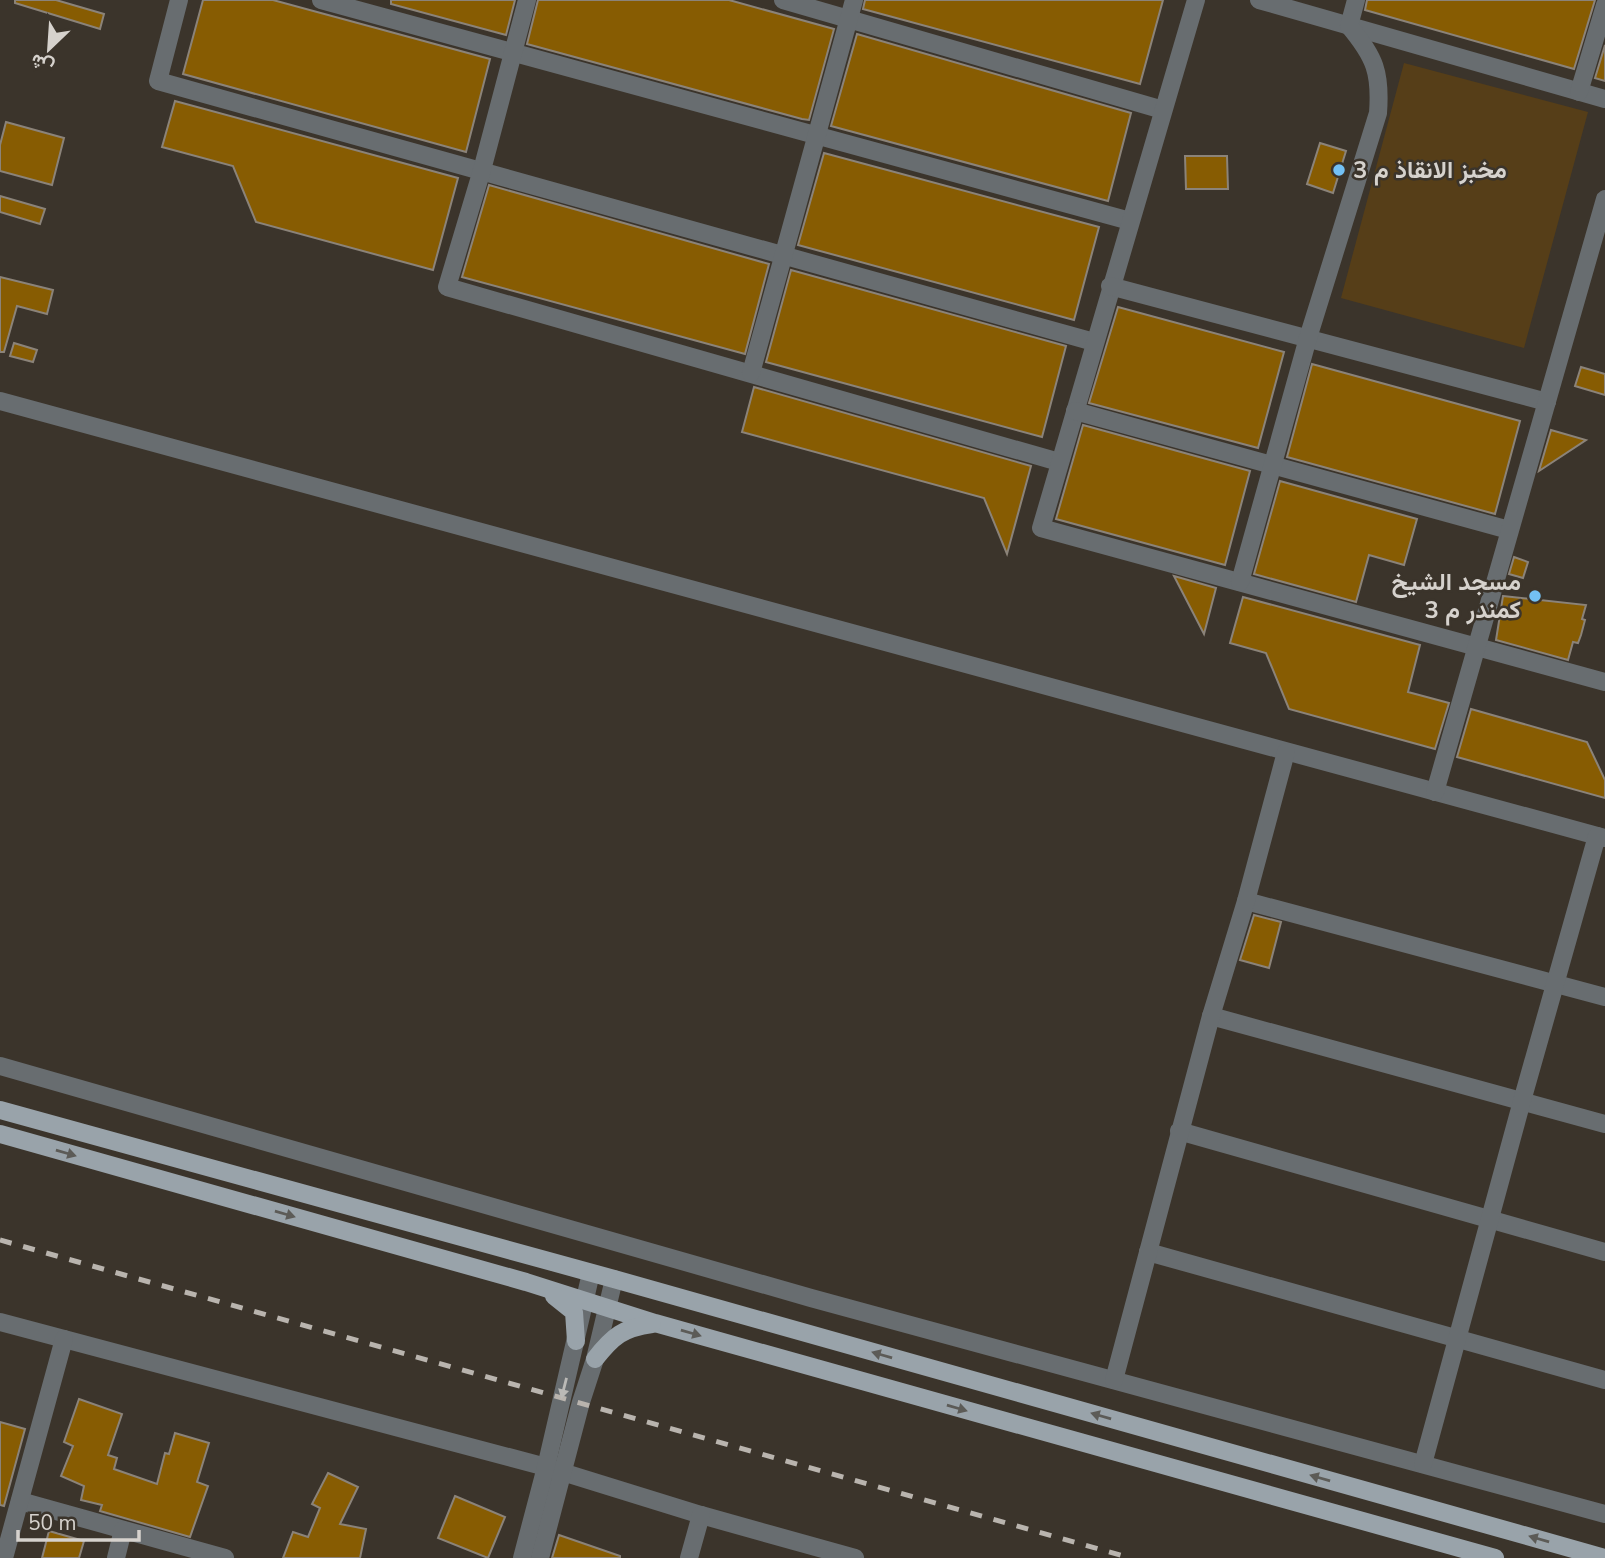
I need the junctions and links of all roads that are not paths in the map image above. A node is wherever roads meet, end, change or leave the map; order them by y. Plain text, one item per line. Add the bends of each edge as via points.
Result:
1 (179, 0) edge
2 (321, 0) edge
3 (527, 0) edge
4 (783, 0) edge
5 (854, 0) edge
6 (1196, 0) edge
7 (1259, 0) edge
8 (1356, 0) edge
9 (1605, 5) edge
10 (849, 18) junction
11 (1349, 26) junction
12 (513, 52) junction
13 (1579, 92) junction
14 (1605, 99) edge
15 (1163, 110) junction
16 (815, 136) junction
17 (482, 170) junction
18 (1605, 199) edge
19 (1130, 221) junction
20 (783, 255) junction
21 (1110, 286) junction
22 (1308, 338) junction
23 (1094, 342) junction
24 (751, 373) junction
25 (0, 401) edge
26 (1546, 402) junction
27 (1075, 411) junction
28 (1059, 462) junction
29 (1272, 465) junction
30 (1509, 530) junction
31 (1240, 582) junction
32 (1475, 647) junction
33 (1605, 682) edge
34 (1286, 752) junction
35 (1435, 792) junction
36 (1601, 837) edge
37 (1246, 901) junction
38 (1557, 984) junction
39 (1605, 997) edge
40 (1211, 1016) junction
41 (0, 1066) edge
42 (1521, 1101) junction
43 (0, 1110) edge
44 (1605, 1124) edge
45 (1180, 1131) junction
46 (0, 1134) edge
47 (1490, 1218) junction
48 (1148, 1252) junction
49 (1605, 1252) edge
50 (591, 1273) junction
51 (614, 1279) junction
52 (526, 1282) junction
53 (584, 1301) junction
54 (608, 1308) junction
55 (0, 1322) edge
56 (655, 1323) junction
57 (1457, 1338) junction
58 (64, 1339) junction
59 (576, 1341) junction
60 (595, 1359) junction
61 (1114, 1380) junction
62 (1605, 1380) edge
63 (1423, 1464) junction
64 (555, 1469) junction
65 (20, 1501) junction
66 (1605, 1514) edge
67 (701, 1515) junction
68 (123, 1530) junction
69 (4, 1558) edge
70 (116, 1558) edge
71 (225, 1558) edge
72 (522, 1558) edge
73 (540, 1558) edge
74 (689, 1558) edge
75 (855, 1558) edge
76 (1495, 1558) edge
77 (1605, 1558) edge

1 - 17 street via 158,81
2 - 12 street
3 - 12 street
4 - 10 street
5 - 10 street
6 - 15 street
7 - 11 street
8 - 11 street
9 - 13 street
10 - 15 street
10 - 16 street
11 - 13 street
11 - 22 street via 1375,63 1378,113
12 - 16 street
12 - 17 street
13 - 14 street
15 - 19 street
16 - 19 street
16 - 20 street
17 - 20 street
17 - 24 street via 447,287
18 - 26 street
19 - 21 street
20 - 23 street
20 - 24 street
21 - 22 street
21 - 23 street
22 - 26 street
22 - 29 street
23 - 27 street
24 - 28 street
25 - 34 street
26 - 30 street
27 - 28 street
27 - 29 street
28 - 31 street via 1041,528
29 - 30 street
29 - 31 street
30 - 32 street
31 - 32 street
32 - 33 street
32 - 35 street
34 - 35 street
34 - 37 street
35 - 36 street
36 - 38 street
37 - 38 street
37 - 40 street
38 - 39 street
38 - 42 street
40 - 42 street
40 - 45 street
41 - 61 street via 671,1259
42 - 44 street
42 - 47 street
43 - 50 main road
45 - 47 street
45 - 48 street
46 -> 52 main road
47 - 49 street
47 - 57 street
48 - 57 street
48 - 61 street
50 - 51 main road
50 - 53 street
51 - 54 street
77 -> 51 main road
52 - 53 main road
52 - 59 main road via 574,1312
53 - 54 main road
53 - 59 street
54 - 56 main road
54 - 60 street
55 - 58 street
56 - 60 main road via 630,1327 610,1340
56 -> 76 main road
57 - 62 street
57 - 63 street
58 - 64 street
58 - 65 street
59 -> 64 street
60 - 64 street
61 - 63 street
63 - 66 street
64 - 67 street
64 - 72 street
64 - 73 street
65 - 68 street
65 - 69 street
67 - 74 street
67 - 75 street
68 - 70 street
68 - 71 street

